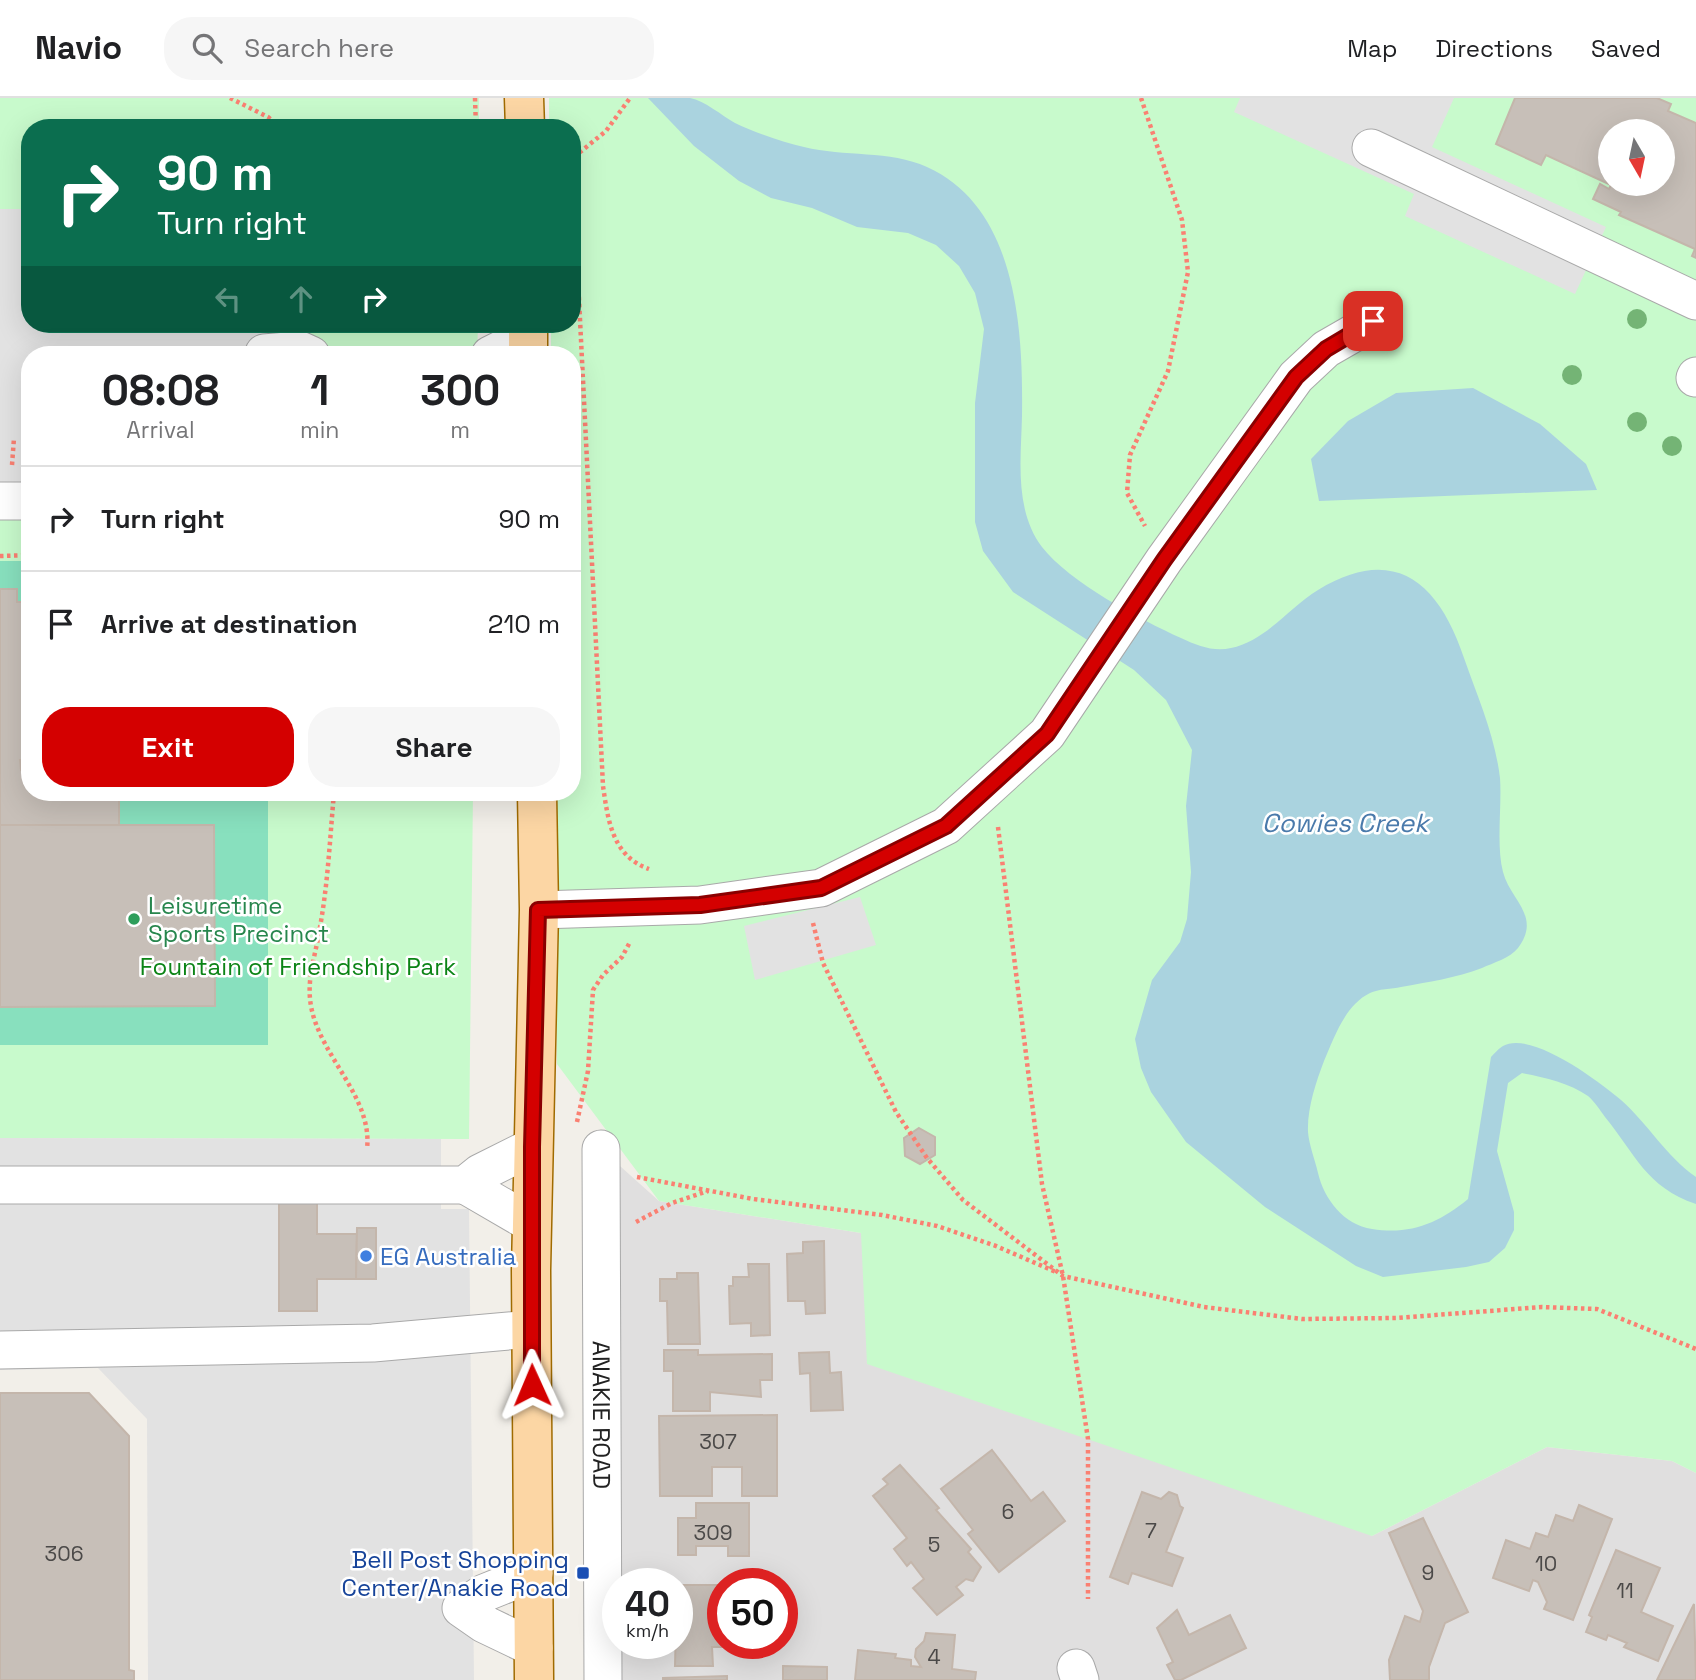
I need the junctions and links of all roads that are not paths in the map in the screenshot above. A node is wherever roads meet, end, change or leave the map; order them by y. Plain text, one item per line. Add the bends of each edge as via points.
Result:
1 (524, 98) edge
2 (525, 119) edge
3 (1371, 148) dead end
4 (1696, 301) edge
5 (1373, 321) dead end
6 (528, 338) edge
7 (510, 346) edge
8 (0, 501) edge
9 (21, 501) edge
10 (537, 801) edge
11 (538, 910) junction
12 (532, 1147) junction
13 (601, 1159) road end
14 (0, 1185) edge
15 (465, 1185) junction
16 (532, 1224) junction
17 (531, 1329) junction
18 (0, 1350) edge
19 (534, 1573) junction
20 (534, 1664) edge
21 (603, 1680) edge

1 - 2 main road
3 - 4 street
5 - 11 street via 1326,349 1296,377 1164,560 1047,734 946,826 821,888 700,905
6 - 7 street
8 - 9 street
10 - 11 main road
11 - 12 main road
12 - 15 street
12 - 16 main road
13 - 21 street, ANAKIE ROAD
14 - 15 street
15 - 16 street
16 - 17 main road
17 - 18 street via 373,1343
17 - 19 main road
19 - 20 main road
19 - 20 street via 484,1593 461,1608

